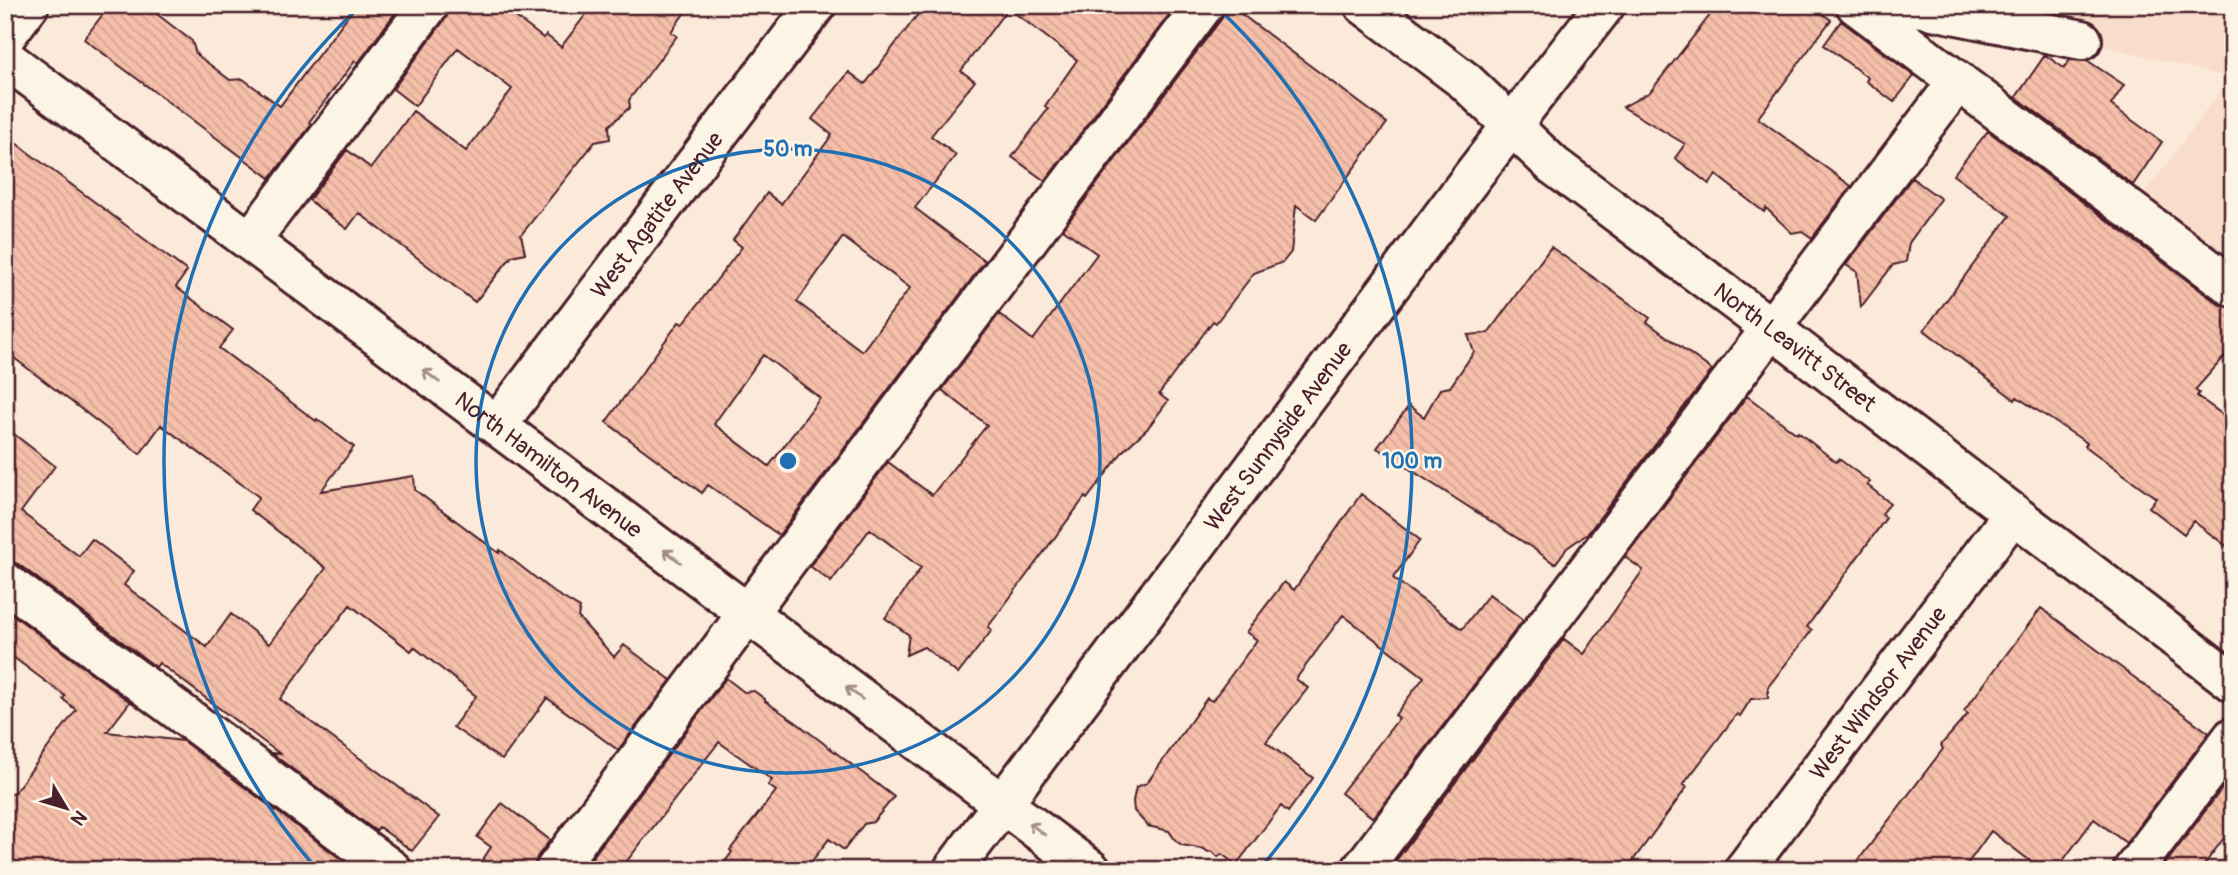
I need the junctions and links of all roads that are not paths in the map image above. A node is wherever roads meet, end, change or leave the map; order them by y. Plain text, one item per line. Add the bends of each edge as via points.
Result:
1 (29, 5) edge
2 (429, 5) edge
3 (816, 5) edge
4 (1204, 5) edge
5 (1364, 5) edge
6 (1605, 5) edge
7 (1856, 5) edge
8 (1908, 5) edge
9 (5, 37) edge
10 (2082, 40) dead end
11 (5, 58) edge
12 (1958, 81) junction
13 (1511, 125) junction
14 (250, 241) junction
15 (2233, 287) edge
16 (1771, 328) junction
17 (497, 425) junction
18 (2012, 514) junction
19 (5, 582) edge
20 (748, 613) junction
21 (2233, 682) edge
22 (2233, 737) edge
23 (1003, 803) junction
24 (392, 870) edge
25 (555, 870) edge
26 (953, 870) edge
27 (1091, 870) edge
28 (1361, 870) edge
29 (1744, 870) edge
30 (2133, 870) edge

1 - 9 street
2 - 14 street
3 - 17 street, West Agatite Avenue
4 - 20 street
5 - 13 street, North Leavitt Street via 1465,81
6 - 13 street, West Sunnyside Avenue
7 - 12 street
8 - 10 street
11 - 14 street, North Hamilton Avenue
12 - 15 street
12 - 16 street
13 - 16 street, North Leavitt Street via 1553,165
13 - 23 street, West Sunnyside Avenue
17 -> 14 street, North Hamilton Avenue
16 - 18 street, North Leavitt Street
16 - 28 street
20 -> 17 street, North Hamilton Avenue
18 - 21 street, North Leavitt Street
18 - 29 street, West Windsor Avenue
19 - 24 street
23 -> 20 street, North Hamilton Avenue
20 - 25 street
22 - 30 street
23 - 26 street, West Sunnyside Avenue
27 -> 23 street, North Hamilton Avenue

